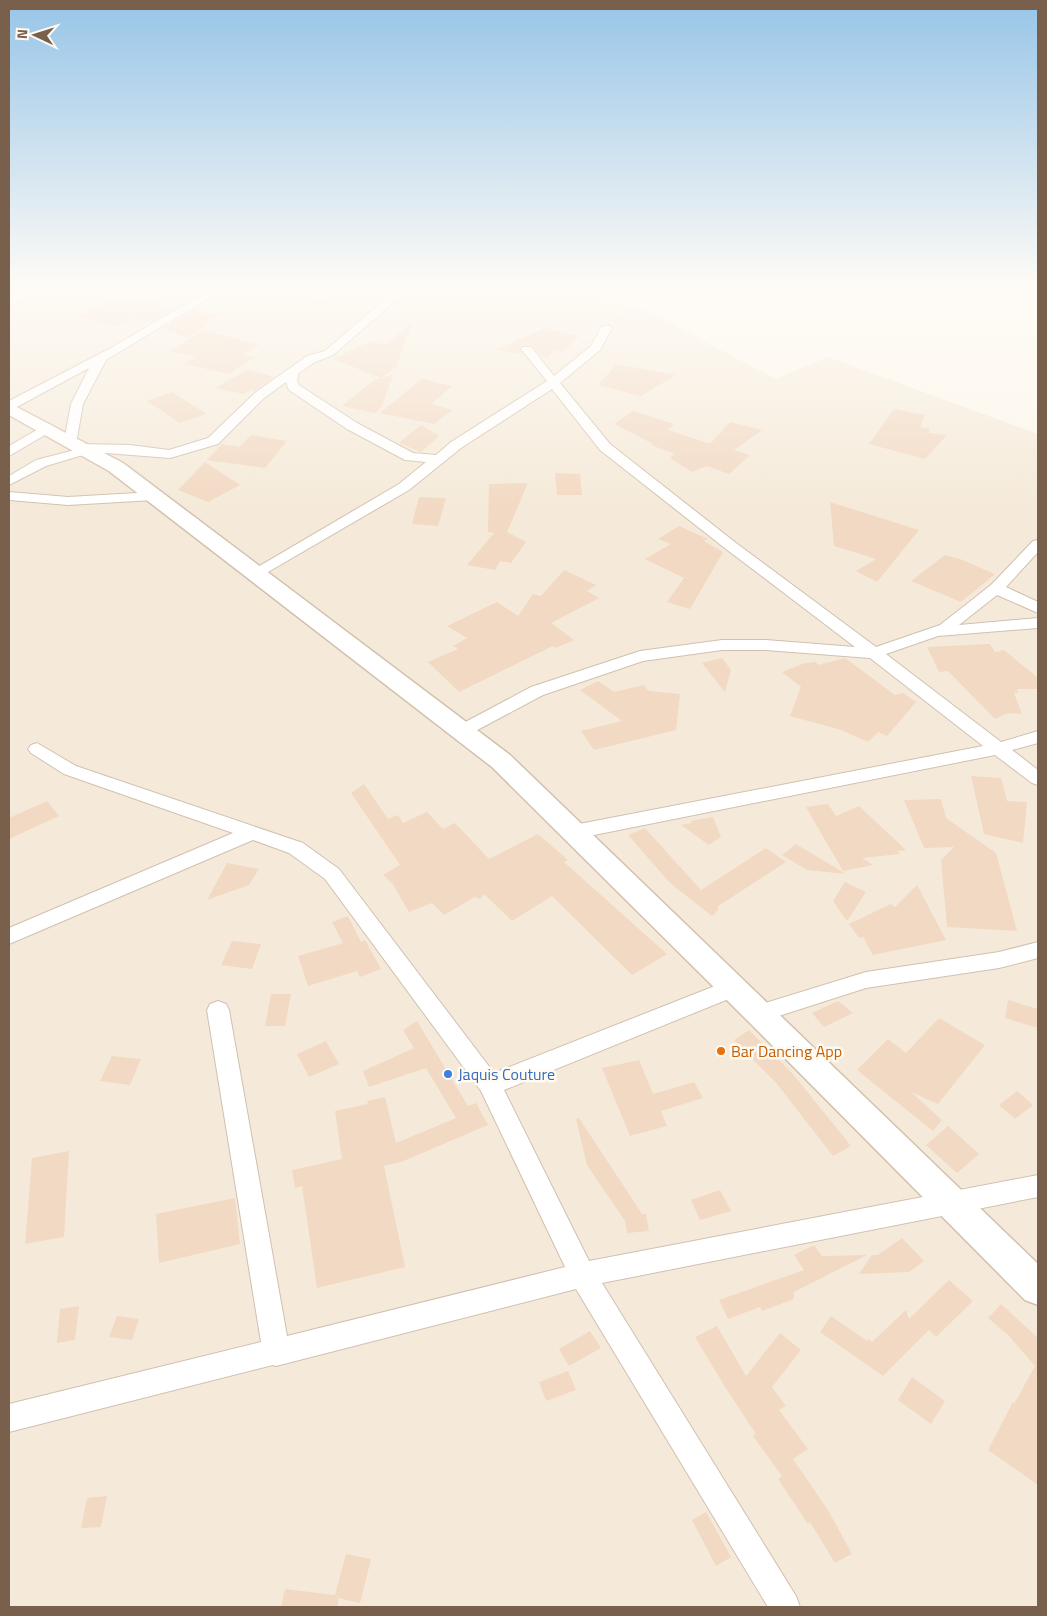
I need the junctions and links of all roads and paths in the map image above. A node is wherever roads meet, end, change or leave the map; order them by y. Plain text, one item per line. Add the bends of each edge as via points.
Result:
1 (97, 358) edge
2 (99, 358) edge
3 (314, 358) edge
4 (535, 358) edge
5 (583, 358) edge
6 (294, 371) junction
7 (554, 382) junction
8 (9, 407) edge
9 (47, 428) junction
10 (79, 447) junction
11 (11, 450) edge
12 (438, 459) junction
13 (9, 481) edge
14 (9, 496) edge
15 (154, 496) junction
16 (1038, 544) edge
17 (256, 574) junction
18 (996, 588) junction
19 (1038, 608) edge
20 (1038, 623) edge
21 (939, 632) junction
22 (874, 653) junction
23 (462, 731) junction
24 (1038, 737) edge
25 (37, 749) dead end
26 (997, 749) junction
27 (1038, 779) edge
28 (574, 832) junction
29 (252, 833) junction
30 (9, 936) edge
31 (1038, 950) edge
32 (733, 988) junction
33 (218, 1010) dead end
34 (760, 1013) junction
35 (490, 1084) junction
36 (1038, 1186) edge
37 (948, 1202) junction
38 (582, 1275) junction
39 (1038, 1288) edge
40 (276, 1352) junction
41 (9, 1418) edge
42 (785, 1607) edge

1 - 8 street
2 - 10 street via 77,404
3 - 6 street
4 - 7 street
5 - 7 street
6 - 10 street via 260,395 213,441 170,454
6 - 12 street via 293,387 352,426 410,458
7 - 12 street
7 - 22 street via 606,447
8 - 9 street
9 - 10 street
9 - 11 street
10 - 13 street
10 - 15 street via 116,467
12 - 17 street via 404,487
14 - 15 street via 68,501
15 - 17 street
16 - 18 street
17 - 23 street
18 - 19 street
18 - 21 street
20 - 21 street
21 - 22 street
22 - 23 street via 722,645 640,656 537,692
22 - 26 street
23 - 28 street via 501,761
24 - 26 street
25 - 29 street via 70,770
26 - 27 street
26 - 28 street
28 - 32 street
29 - 30 street
29 - 35 street via 296,848 332,874
31 - 34 street via 999,960 866,980
32 - 34 street
32 - 35 street
33 - 40 street
34 - 37 street
35 - 38 street
36 - 37 street
37 - 38 street
37 - 39 street
38 - 40 street
38 - 42 street
40 - 41 street

